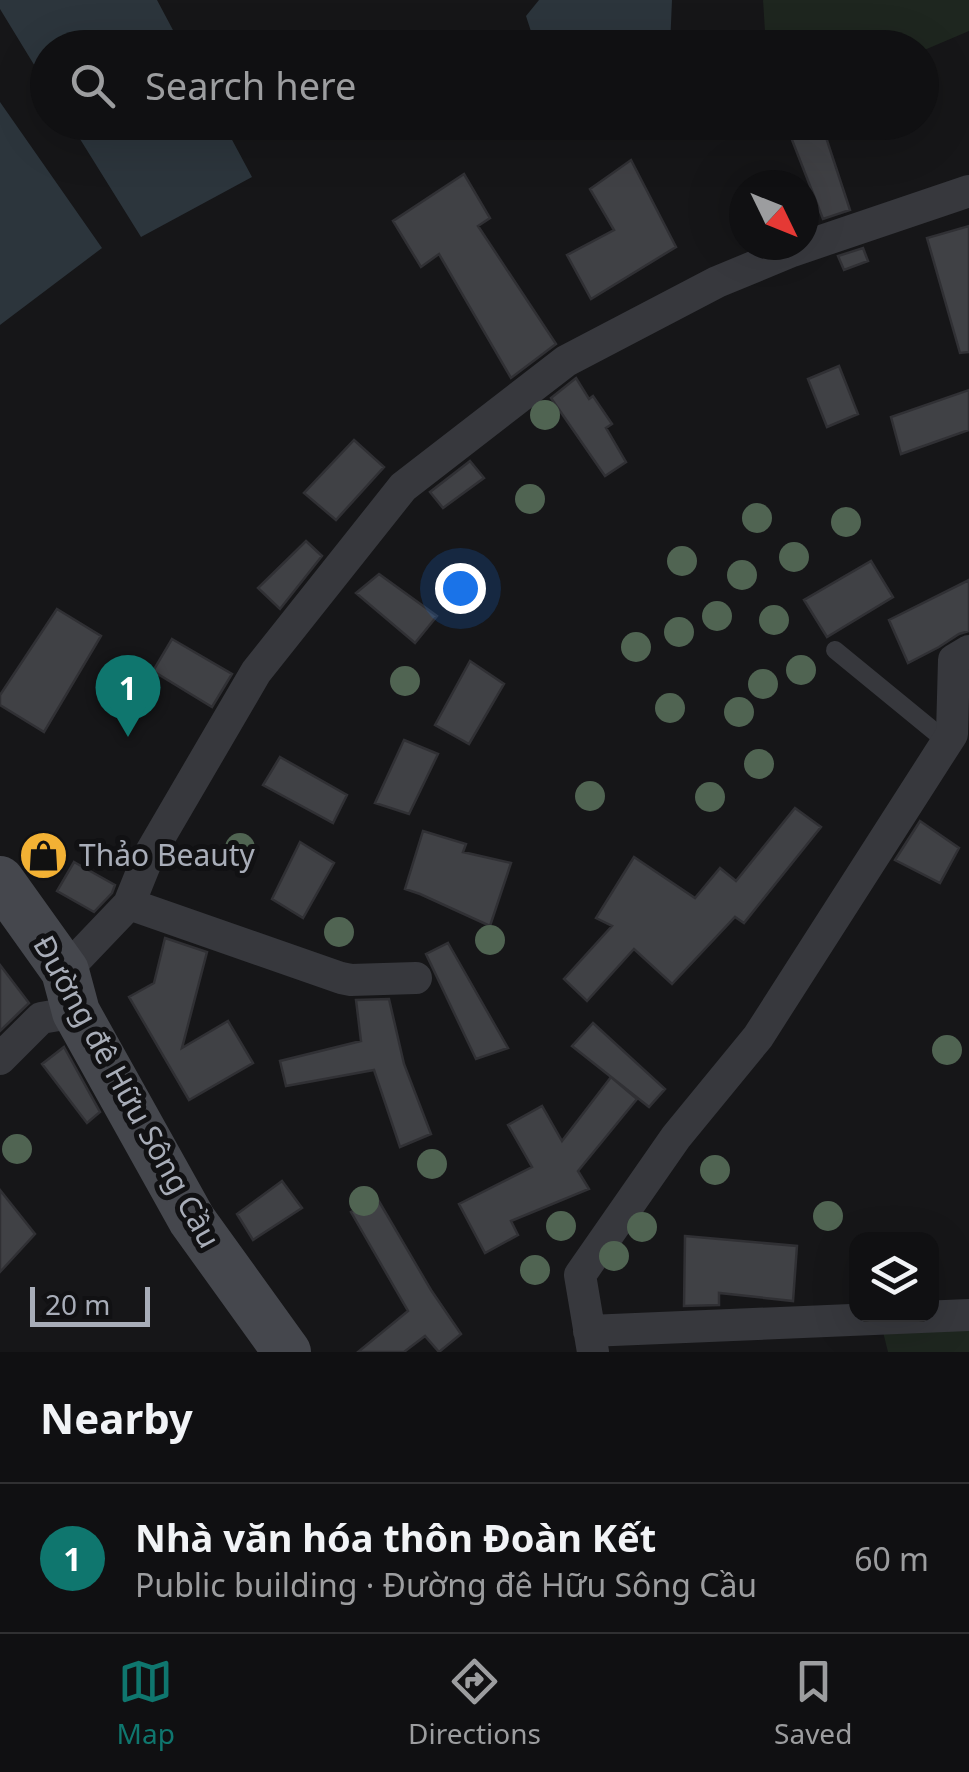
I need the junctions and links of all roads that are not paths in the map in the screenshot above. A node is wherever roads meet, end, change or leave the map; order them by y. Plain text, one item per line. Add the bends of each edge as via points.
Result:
1 (969, 192) edge
2 (835, 650) dead end
3 (969, 651) edge
4 (946, 741) junction
5 (0, 880) edge
6 (129, 904) junction
7 (416, 978) dead end
8 (71, 992) junction
9 (0, 1059) edge
10 (969, 1315) edge
11 (591, 1342) edge
12 (287, 1352) edge

1 - 6 street via 717,282 566,361 403,488 256,672 148,857
2 - 4 lane
3 - 4 street via 954,660 952,734
4 - 11 street via 758,1037 676,1137 580,1275
5 - 8 main road, Đường đê Hữu Sông Cầu
6 - 7 street via 342,978
6 - 8 street
8 - 9 street
8 - 12 main road, Đường đê Hữu Sông Cầu via 192,1220
10 - 11 street

